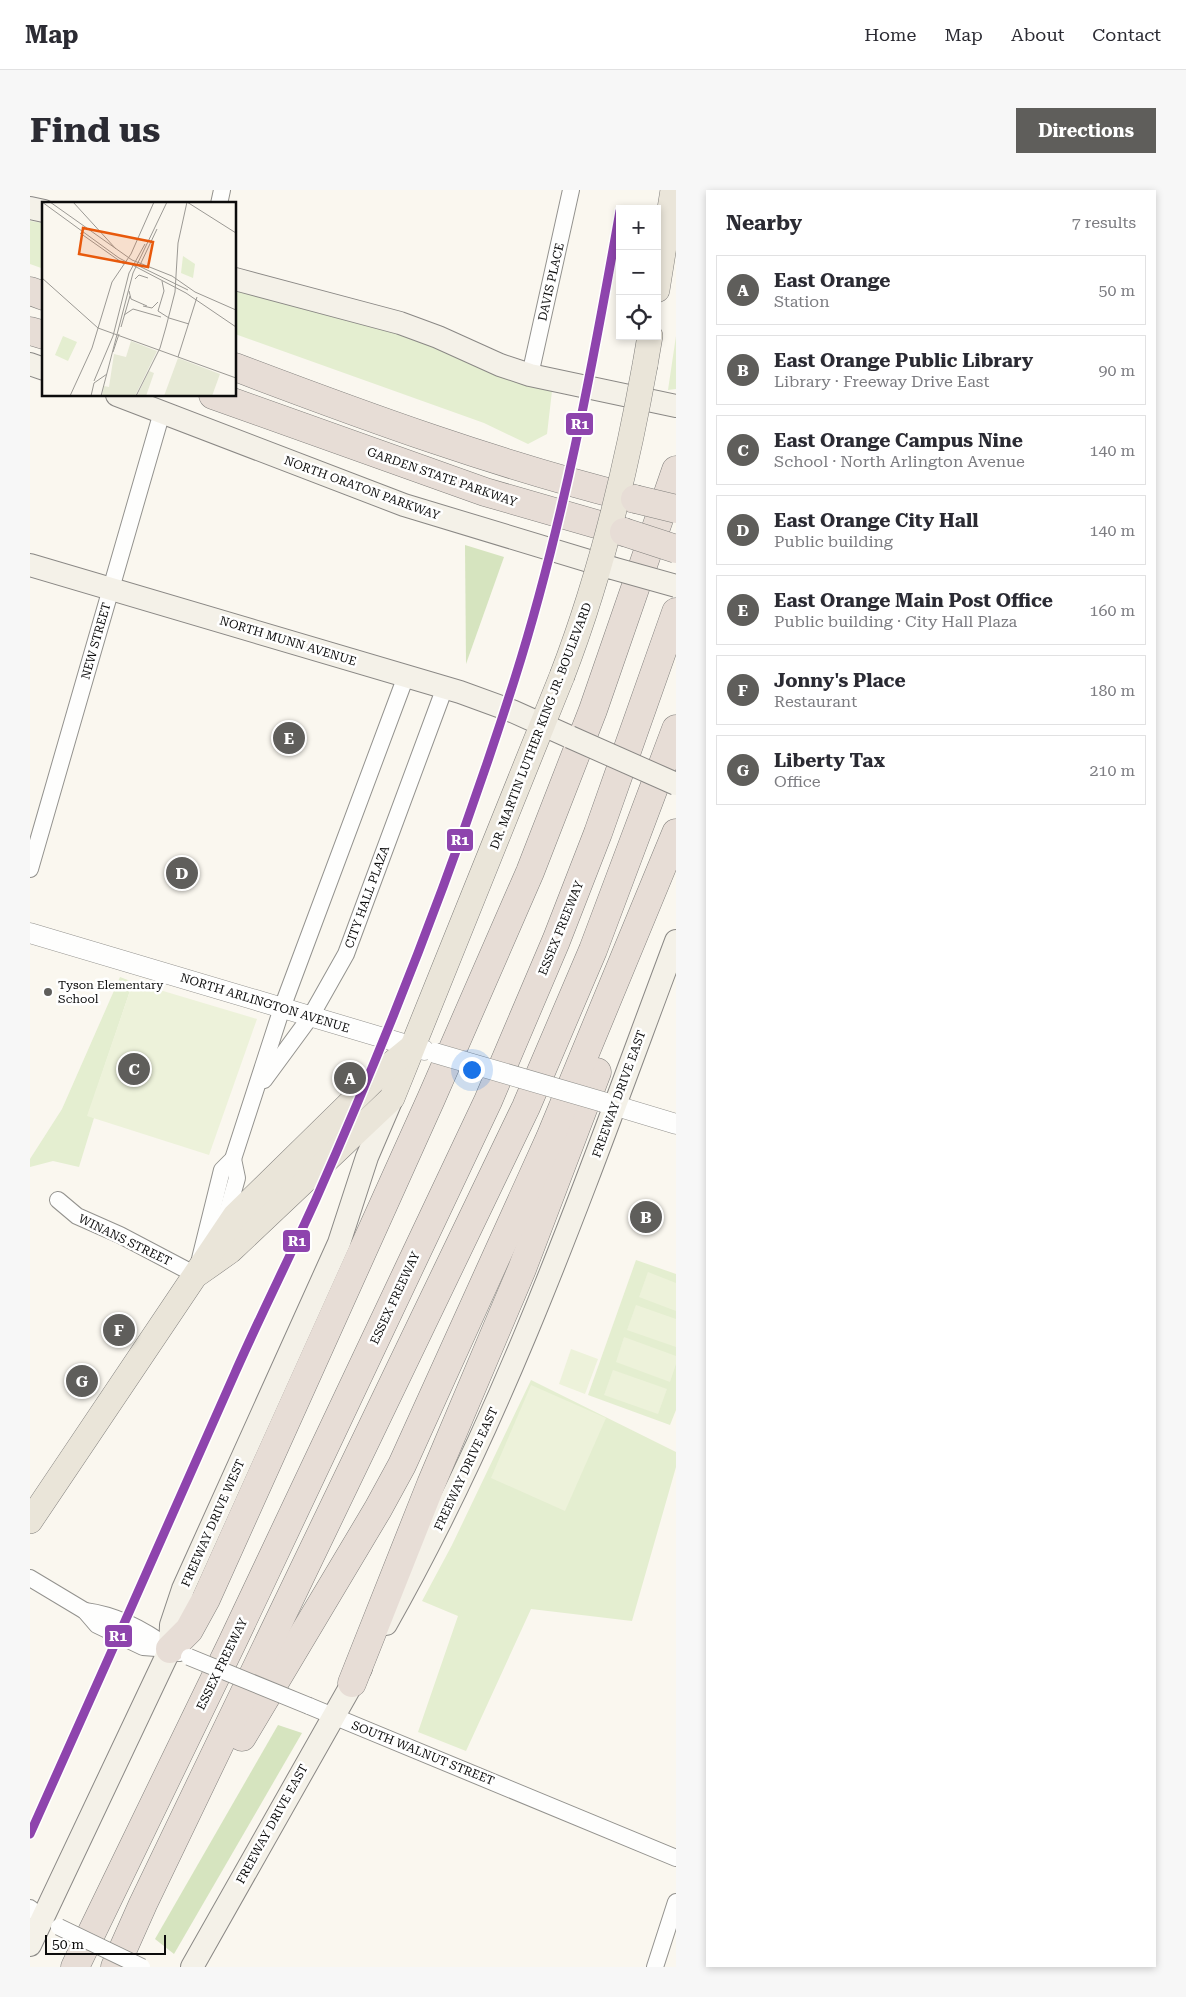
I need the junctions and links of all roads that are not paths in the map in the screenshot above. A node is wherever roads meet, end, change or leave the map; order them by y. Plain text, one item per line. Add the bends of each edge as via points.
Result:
1 (571, 190) edge
2 (673, 190) edge
3 (661, 265) edge
4 (236, 279) edge
5 (30, 291) edge
6 (42, 295) edge
7 (649, 340) edge
8 (30, 364) edge
9 (236, 367) edge
10 (42, 368) edge
11 (530, 375) junction
12 (119, 396) edge
13 (216, 396) edge
14 (673, 406) edge
15 (162, 412) junction
16 (676, 470) edge
17 (676, 509) edge
18 (624, 532) junction
19 (676, 545) edge
20 (676, 549) edge
21 (30, 565) edge
22 (676, 586) edge
23 (111, 589) junction
24 (676, 612) edge
25 (406, 676) junction
26 (445, 687) junction
27 (543, 726) junction
28 (676, 728) edge
29 (676, 784) edge
30 (36, 823) edge
31 (676, 833) edge
32 (676, 853) edge
33 (30, 869) edge
34 (30, 933) edge
35 (676, 941) edge
36 (282, 1008) junction
37 (311, 1016) junction
38 (424, 1050) junction
39 (257, 1090) junction
40 (392, 1098) junction
41 (609, 1103) junction
42 (676, 1124) edge
43 (233, 1159) junction
44 (58, 1200) dead end
45 (221, 1234) junction
46 (196, 1276) junction
47 (30, 1521) edge
48 (30, 1578) edge
49 (179, 1653) junction
50 (352, 1683) junction
51 (333, 1716) junction
52 (676, 1858) edge
53 (676, 1902) edge
54 (143, 1904) junction
55 (40, 1917) edge
56 (30, 1945) edge
57 (75, 1967) edge
58 (115, 1967) edge
59 (142, 1967) edge
60 (192, 1967) edge
61 (655, 1967) edge

1 - 11 street, DAVIS PLACE
2 - 3 main road
4 - 11 main road via 400,324
5 - 6 highway
7 - 27 main road, DR. MARTIN LUTHER KING JR. BOULEVARD, bridge via 612,524 586,610
8 - 10 main road
9 - 17 highway, bridge via 473,454
11 - 14 main road
12 - 15 main road, NORTH ORATON PARKWAY
13 - 18 highway, GARDEN STATE PARKWAY via 485,492
15 - 22 main road, NORTH ORATON PARKWAY, bridge via 414,508
15 - 23 street, NEW STREET
16 - 49 highway via 593,710 503,936
18 - 19 highway, GARDEN STATE PARKWAY, bridge
18 - 20 highway, bridge
21 - 23 main road, NORTH MUNN AVENUE
23 - 25 main road, NORTH MUNN AVENUE
23 - 30 street, NEW STREET
24 - 57 highway, ESSEX FREEWAY via 598,833 488,1101
25 - 26 main road, NORTH MUNN AVENUE
25 - 36 street, CITY HALL PLAZA
26 - 27 main road, NORTH MUNN AVENUE
26 - 37 street, CITY HALL PLAZA via 346,954
27 - 29 main road, NORTH MUNN AVENUE, bridge
27 - 38 main road, DR. MARTIN LUTHER KING JR. BOULEVARD
28 - 54 highway via 593,950 526,1107
30 - 33 street, NEW STREET
31 - 54 highway via 550,1138 402,1465
32 - 50 highway via 646,942 543,1215
34 - 36 street, NORTH ARLINGTON AVENUE
35 - 41 main road, FREEWAY DRIVE EAST
36 - 37 street, NORTH ARLINGTON AVENUE
36 - 39 street, CITY HALL PLAZA
37 - 38 street, NORTH ARLINGTON AVENUE
37 - 39 street, CITY HALL PLAZA
38 - 40 main road, DR. MARTIN LUTHER KING JR. BOULEVARD
38 - 41 street, NORTH ARLINGTON AVENUE, bridge
38 - 45 main road, DR. MARTIN LUTHER KING JR. BOULEVARD via 377,1077 234,1216
39 - 43 street, CITY HALL PLAZA
40 - 46 main road, DR. MARTIN LUTHER KING JR. BOULEVARD via 230,1251
40 - 49 main road, FREEWAY DRIVE WEST via 367,1157 339,1243 183,1589 171,1625
41 - 42 street, NORTH ARLINGTON AVENUE
41 - 50 main road, FREEWAY DRIVE EAST via 568,1231 476,1449 425,1554
43 - 45 street, CITY HALL PLAZA via 237,1178
43 - 46 street, CITY HALL PLAZA via 220,1174
44 - 46 street, WINANS STREET via 77,1216
45 - 46 main road, DR. MARTIN LUTHER KING JR. BOULEVARD
46 - 47 main road, DR. MARTIN LUTHER KING JR. BOULEVARD
48 - 49 street, SOUTH WALNUT STREET via 85,1611 97,1626 143,1647
49 - 51 street, SOUTH WALNUT STREET, bridge
49 - 55 main road, FREEWAY DRIVE WEST
50 - 51 main road, FREEWAY DRIVE EAST
51 - 52 street, SOUTH WALNUT STREET
51 - 60 main road, FREEWAY DRIVE EAST
53 - 61 street
54 - 58 highway
55 - 56 main road, FREEWAY DRIVE WEST
55 - 59 street, bridge

